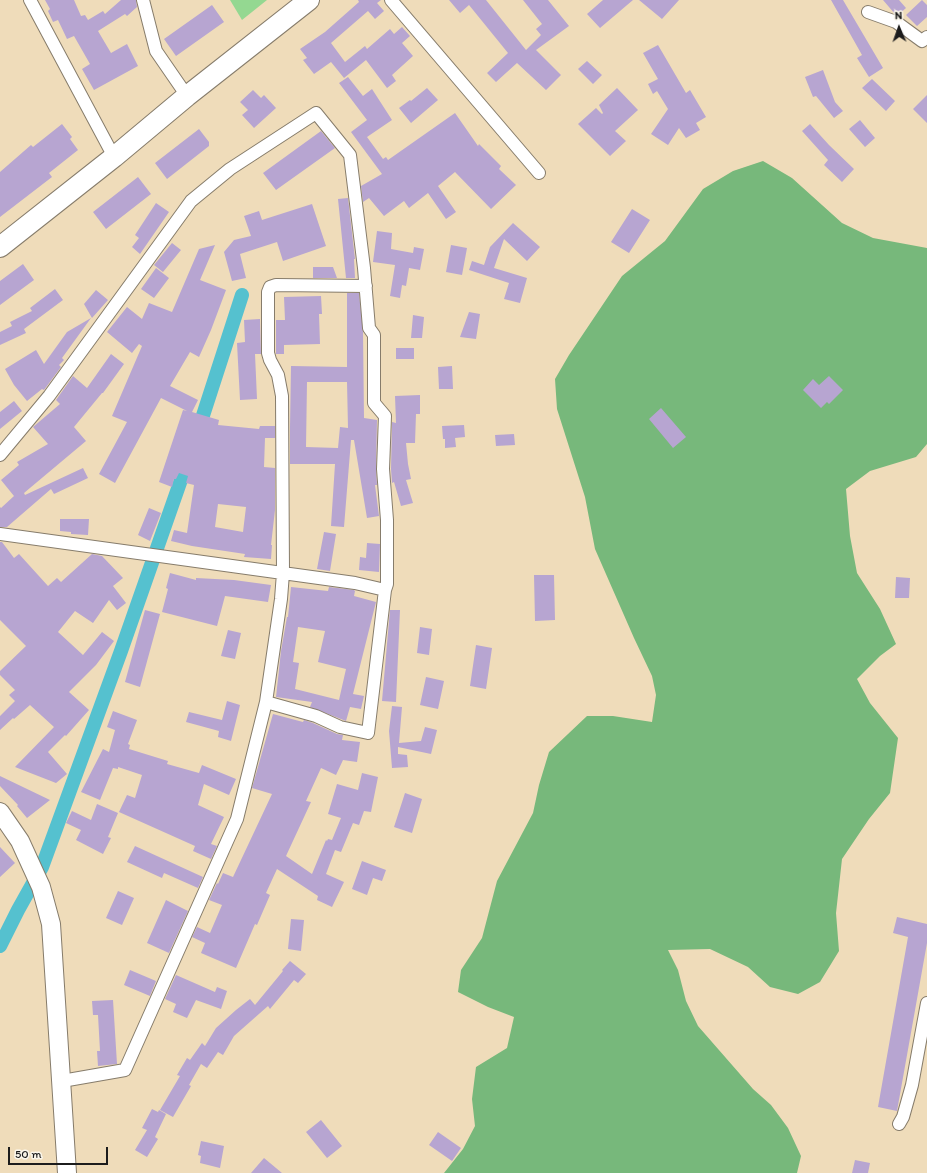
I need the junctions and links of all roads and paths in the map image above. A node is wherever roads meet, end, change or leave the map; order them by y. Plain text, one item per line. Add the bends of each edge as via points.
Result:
1 (30, 0) edge
2 (143, 0) edge
3 (309, 0) edge
4 (392, 0) edge
5 (868, 12) dead end
6 (927, 37) edge
7 (187, 96) junction
8 (114, 157) junction
9 (539, 173) dead end
10 (0, 247) edge
11 (366, 286) junction
12 (0, 455) edge
13 (0, 534) edge
14 (283, 573) junction
15 (385, 590) junction
16 (266, 702) junction
17 (0, 812) edge
18 (927, 1002) edge
19 (62, 1081) junction
20 (899, 1124) dead end
21 (67, 1173) edge

1 - 8 street
2 - 7 street via 156,51
3 - 7 main road
4 - 9 street
5 - 6 street via 896,22 922,41
7 - 8 main road
8 - 10 main road
11 - 12 street via 350,155 316,113 230,169 191,201 49,396
11 - 14 street via 276,285 270,287 268,292 268,353 278,375 282,396
11 - 15 street via 369,328 374,335 374,403 385,416
13 - 14 street
14 - 15 street
14 - 16 street
15 - 16 street via 368,733 340,727 316,716
16 - 19 street via 237,819 125,1070
17 - 19 main road via 20,841 41,887 51,924
18 - 20 street via 912,1085
19 - 21 main road

